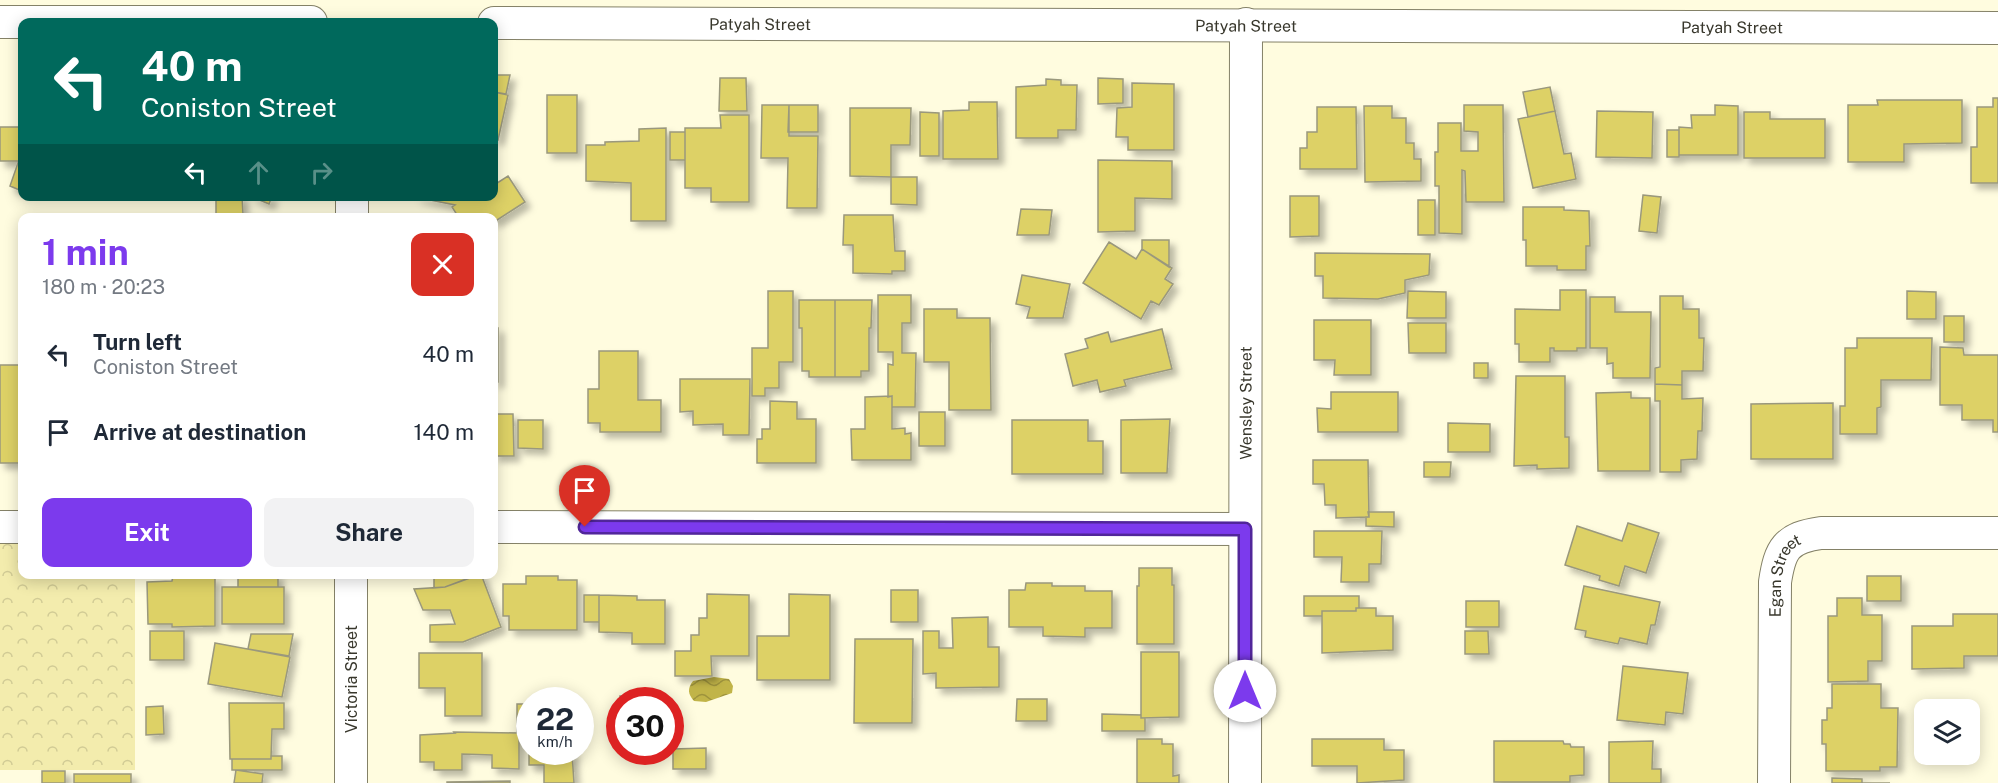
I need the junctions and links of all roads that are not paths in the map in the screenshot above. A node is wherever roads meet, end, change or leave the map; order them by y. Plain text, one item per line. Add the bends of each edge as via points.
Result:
1 (0, 22) edge
2 (18, 22) edge
3 (498, 23) edge
4 (1246, 24) junction
5 (1998, 28) edge
6 (0, 527) edge
7 (18, 527) edge
8 (498, 527) edge
9 (1245, 529) junction
10 (1998, 533) edge
11 (351, 579) edge
12 (351, 783) edge
13 (1245, 783) edge
14 (1774, 783) edge

1 - 2 street
3 - 4 street, Patyah Street
4 - 5 street, Patyah Street
4 - 9 street, Wensley Street
6 - 7 street
8 - 9 street
9 - 13 street, Wensley Street
10 - 14 street, Egan Street via 1821,533 1793,540 1782,551 1776,582
11 - 12 street, Victoria Street

